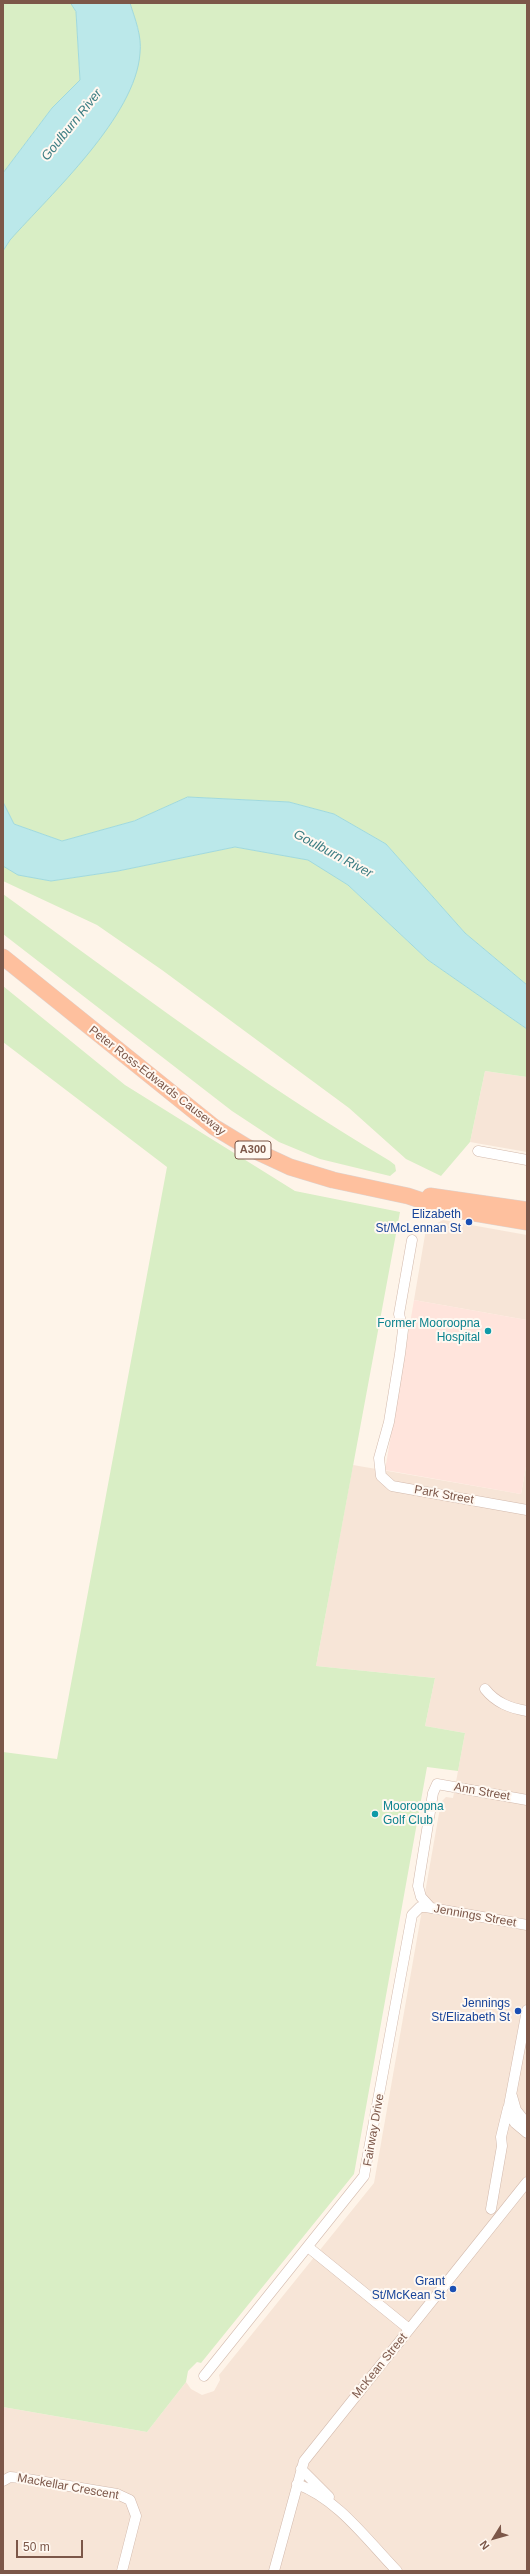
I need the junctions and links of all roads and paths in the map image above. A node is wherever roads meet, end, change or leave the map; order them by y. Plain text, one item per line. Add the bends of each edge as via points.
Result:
1 (3, 957) edge
2 (478, 1152) dead end
3 (527, 1160) edge
4 (408, 1196) junction
5 (527, 1210) edge
6 (527, 1222) edge
7 (412, 1240) dead end
8 (527, 1510) edge
9 (485, 1689) dead end
10 (527, 1711) edge
11 (527, 1800) edge
12 (427, 1907) junction
13 (527, 1925) edge
14 (527, 2010) edge
15 (512, 2094) junction
16 (527, 2124) edge
17 (527, 2133) edge
18 (527, 2182) edge
19 (491, 2209) dead end
20 (308, 2247) junction
21 (409, 2329) junction
22 (204, 2376) dead end
23 (301, 2469) junction
24 (3, 2481) edge
25 (297, 2484) junction
26 (338, 2510) junction
27 (122, 2571) edge
28 (274, 2571) edge
29 (397, 2571) edge

1 - 4 highway, Peter Ross-Edwards Causeway / A300 via 214,1127 247,1147 290,1167 333,1180
2 - 3 street
4 - 5 highway, A300 via 444,1196
4 - 6 highway, A300 via 444,1208
7 - 8 street, Park Street via 399,1315 403,1330 400,1354 389,1422 379,1461 381,1476 392,1486
9 - 10 street via 501,1704
11 - 12 street, Ann Street via 437,1784 433,1793 418,1886
12 - 13 street, Jennings Street
12 - 20 street, Fairway Drive via 417,1910 411,1917 366,2174
14 - 15 street
15 - 16 street via 516,2110
15 - 17 street via 509,2114
15 - 19 street via 501,2137 502,2146
18 - 21 street, McKean Street
20 - 21 street
20 - 22 street, Fairway Drive
21 - 23 street, McKean Street via 307,2457
23 - 25 street, McKean Street
23 - 26 street via 320,2487
24 - 27 street, Mackellar Crescent via 21,2478 109,2493 130,2500 136,2516
25 - 26 street via 316,2492
25 - 28 street, McKean Street
26 - 29 street

